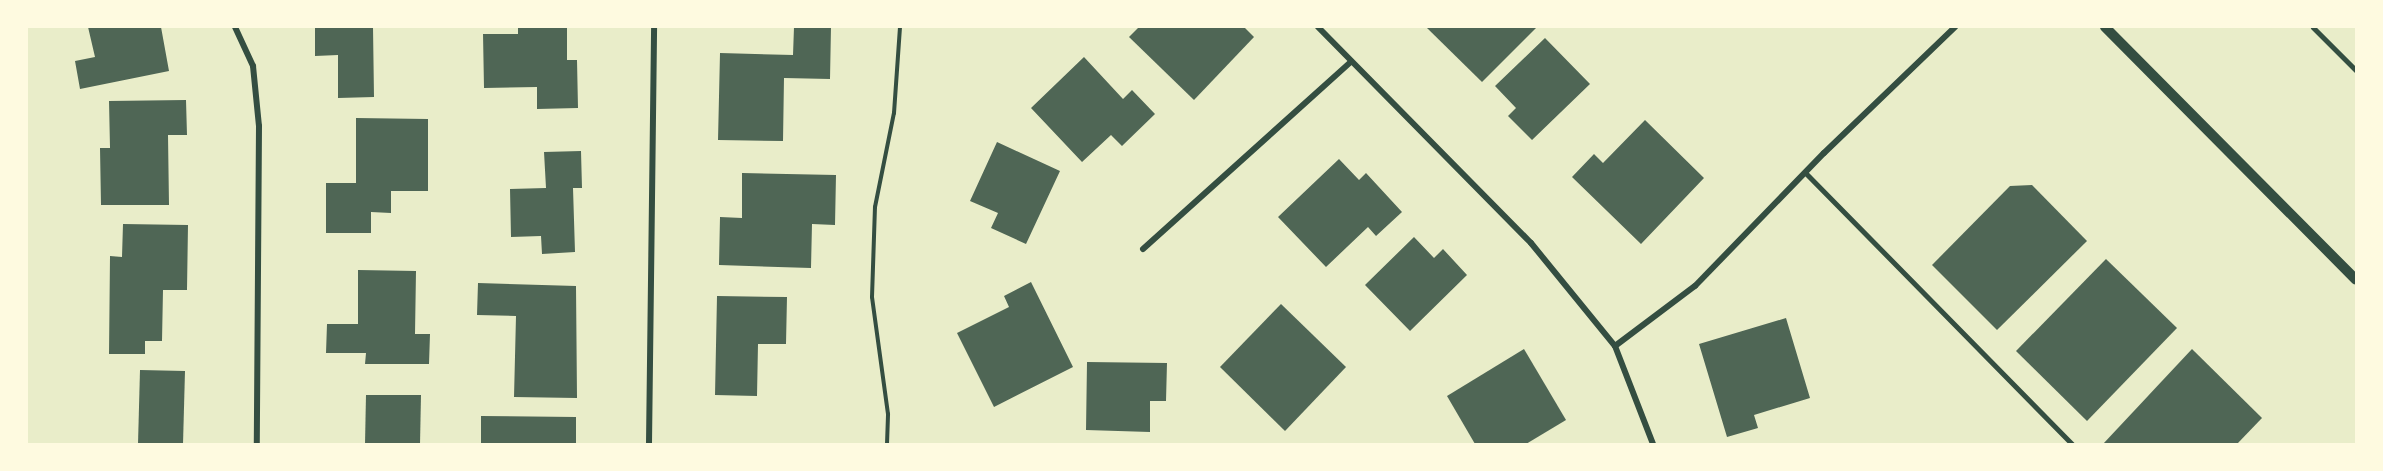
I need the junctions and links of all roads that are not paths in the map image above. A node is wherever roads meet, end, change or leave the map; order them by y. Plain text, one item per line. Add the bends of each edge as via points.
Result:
1 (235, 27) edge
2 (654, 27) edge
3 (1318, 27) edge
4 (1954, 27) edge
5 (2105, 27) edge
6 (2313, 27) edge
7 (1352, 62) junction
8 (2356, 70) edge
9 (1805, 172) junction
10 (1143, 249) dead end
11 (2356, 280) edge
12 (1615, 346) junction
13 (257, 444) edge
14 (649, 444) edge
15 (1653, 444) edge
16 (2072, 444) edge

1 - 13 street via 252,66 259,126
2 - 14 street
3 - 7 street
4 - 9 street
5 - 11 street
6 - 8 lane
7 - 10 street
7 - 12 street via 1531,243
9 - 12 street via 1695,286
9 - 16 lane
12 - 15 street

